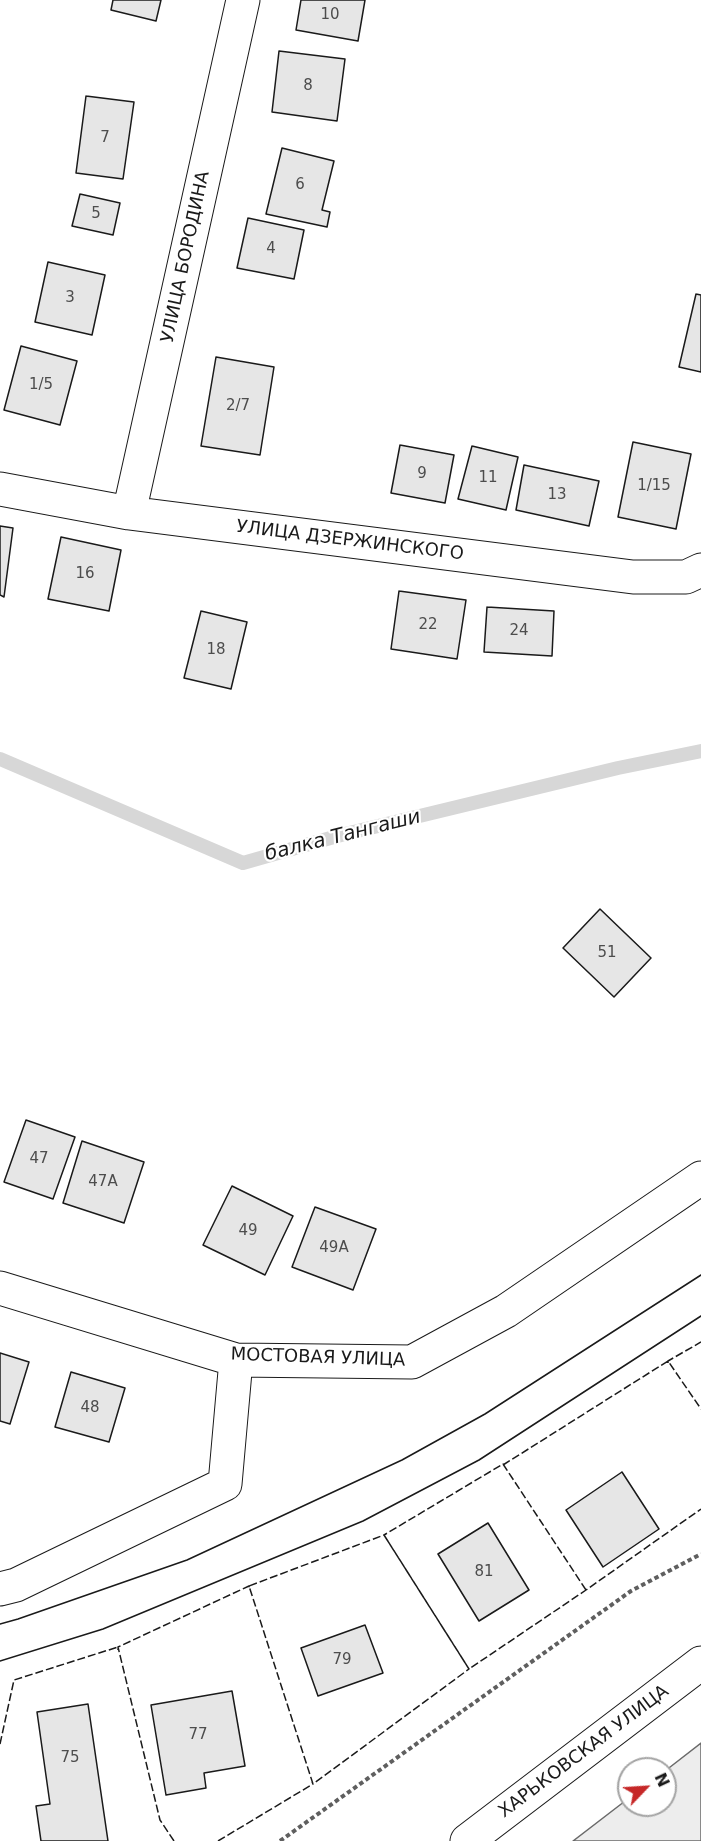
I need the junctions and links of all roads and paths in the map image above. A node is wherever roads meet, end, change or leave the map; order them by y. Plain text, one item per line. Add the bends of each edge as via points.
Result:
1 (243, 0) edge
2 (0, 489) edge
3 (129, 513) junction
4 (701, 570) edge
5 (701, 1178) edge
6 (0, 1288) edge
7 (236, 1360) junction
8 (701, 1554) edge
9 (0, 1589) edge
10 (701, 1663) edge
11 (280, 1841) edge
12 (467, 1841) edge

1 - 3 street, УЛИЦА БОРОДИНА
2 - 3 street, УЛИЦА ДЗЕРЖИНСКОГО
3 - 4 street, УЛИЦА ДЗЕРЖИНСКОГО via 633,577 686,577
5 - 7 street, МОСТОВАЯ УЛИЦА via 506,1311 412,1362
6 - 7 street, МОСТОВАЯ УЛИЦА
7 - 9 street via 225,1484 16,1585
8 - 11 path via 631,1591
10 - 12 street, ХАРЬКОВСКАЯ УЛИЦА

